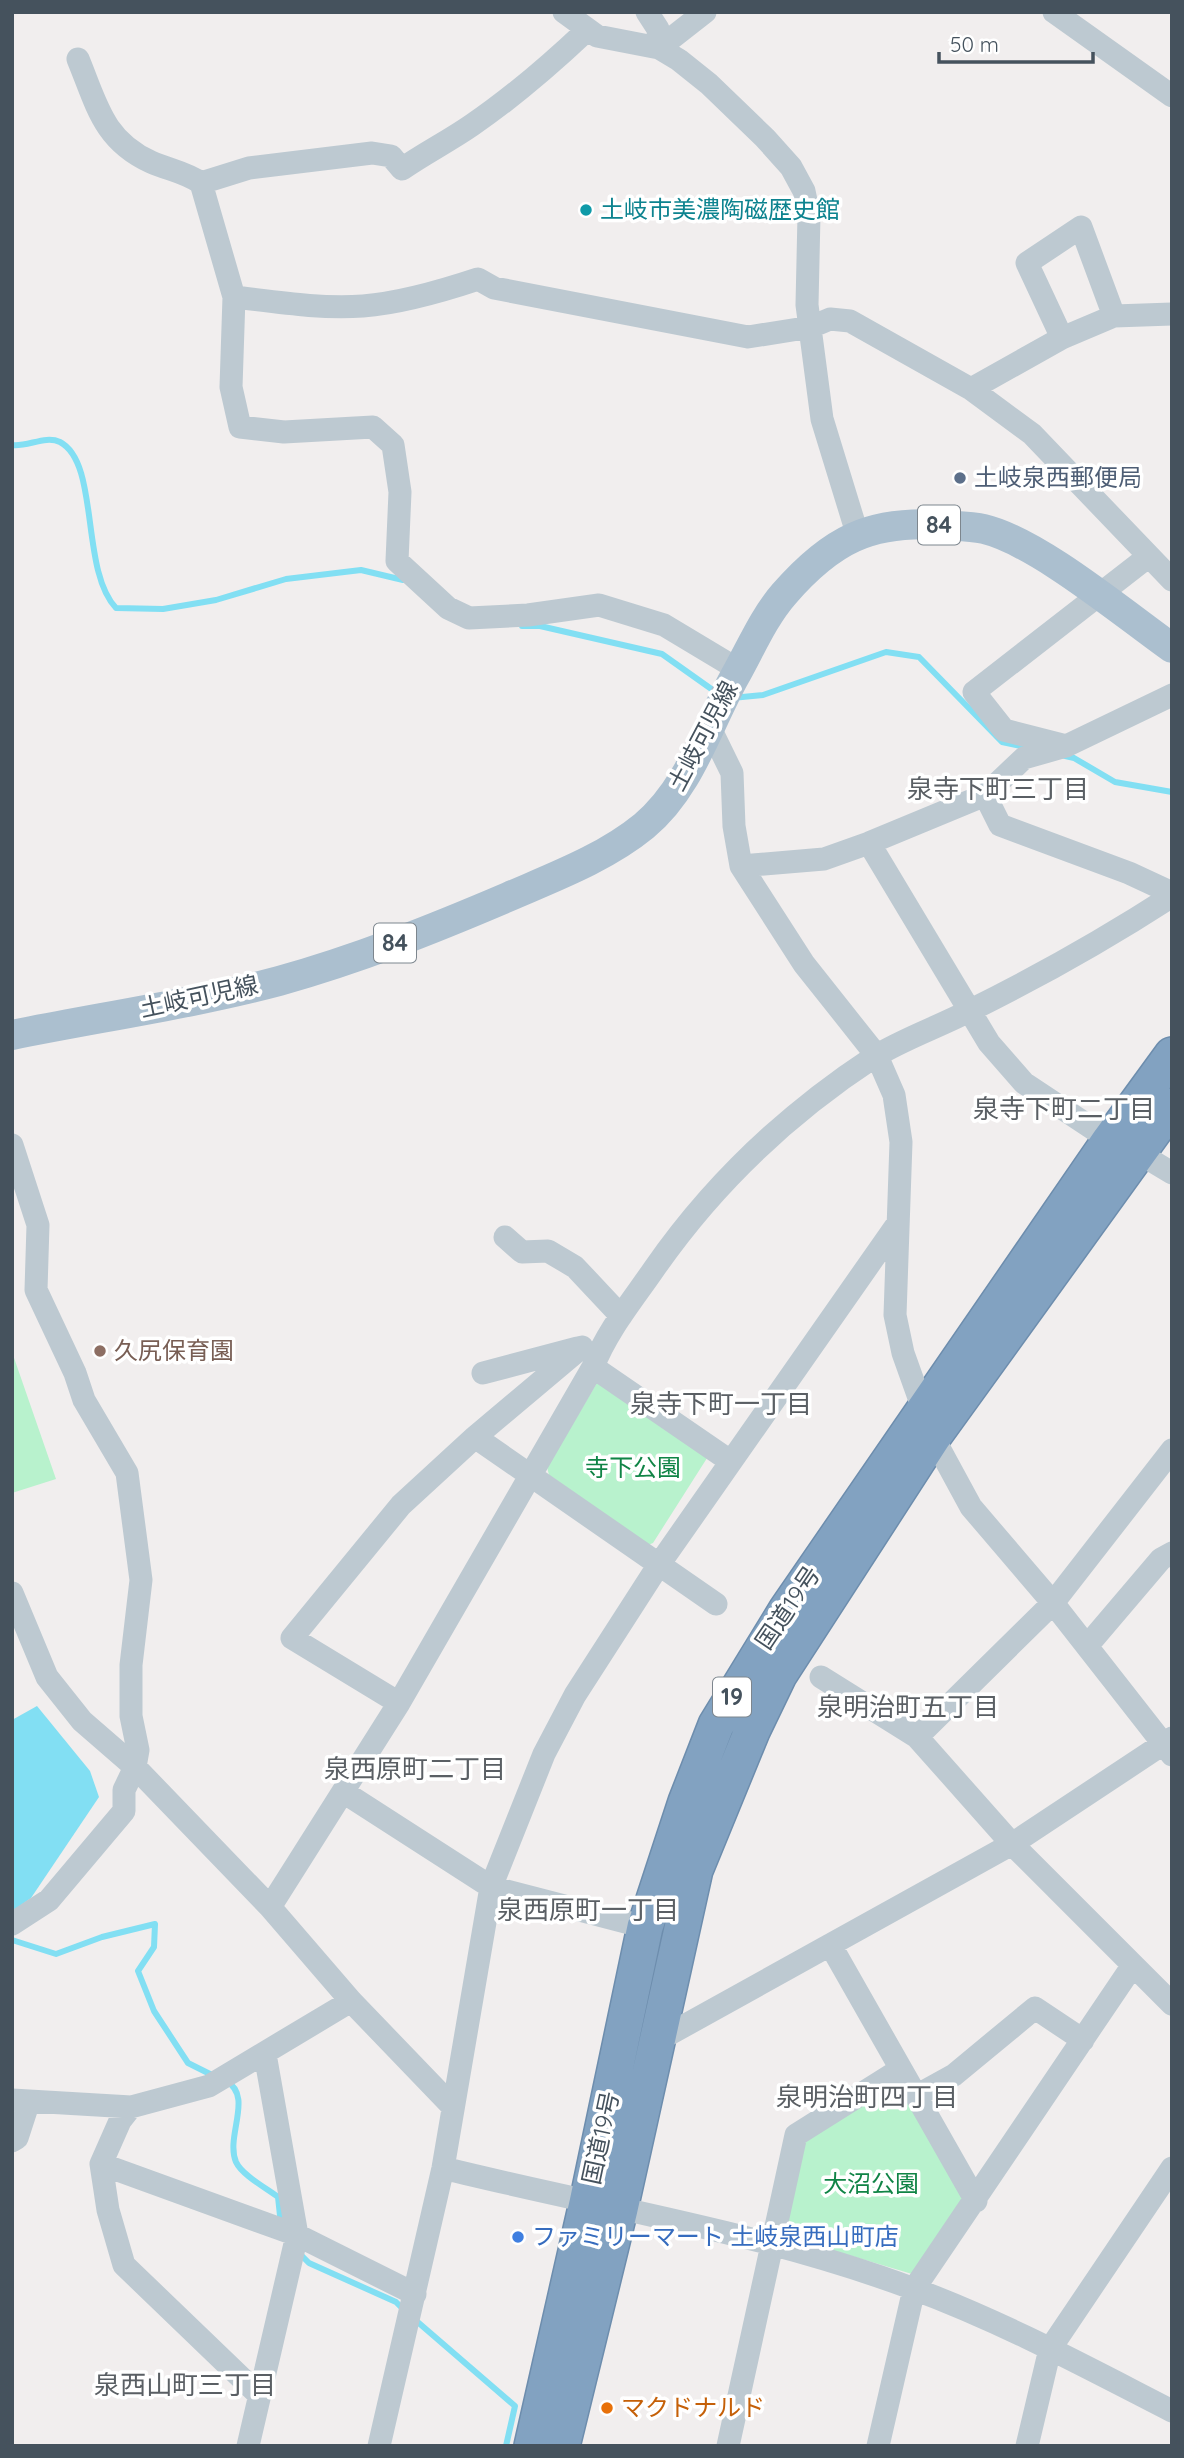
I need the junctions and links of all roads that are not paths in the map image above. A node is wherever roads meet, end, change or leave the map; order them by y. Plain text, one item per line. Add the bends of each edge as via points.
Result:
1 (564, 12) edge
2 (647, 12) edge
3 (705, 12) edge
4 (1054, 12) edge
5 (586, 31) junction
6 (659, 48) junction
7 (78, 59) dead end
8 (1172, 96) edge
9 (201, 183) junction
10 (234, 297) junction
11 (1172, 314) edge
12 (1114, 316) junction
13 (811, 327) junction
14 (1062, 338) junction
15 (971, 389) junction
16 (858, 533) junction
17 (1149, 556) junction
18 (1172, 580) edge
19 (1097, 595) junction
20 (1172, 648) edge
21 (736, 675) junction
22 (1172, 695) edge
23 (714, 720) junction
24 (1066, 746) junction
25 (985, 794) junction
26 (869, 843) junction
27 (741, 866) junction
28 (1172, 894) edge
29 (970, 1011) junction
30 (12, 1035) edge
31 (1172, 1055) edge
32 (877, 1056) junction
33 (1172, 1106) edge
34 (12, 1145) edge
35 (1124, 1146) junction
36 (1172, 1172) edge
37 (898, 1223) junction
38 (505, 1237) dead end
39 (621, 1316) junction
40 (593, 1343) junction
41 (593, 1367) junction
42 (483, 1373) dead end
43 (928, 1424) junction
44 (475, 1437) junction
45 (1172, 1450) edge
46 (730, 1461) junction
47 (531, 1476) junction
48 (1172, 1553) edge
49 (658, 1566) junction
50 (12, 1593) edge
51 (1053, 1603) junction
52 (716, 1604) dead end
53 (1087, 1646) junction
54 (821, 1677) dead end
55 (399, 1703) junction
56 (917, 1737) junction
57 (1169, 1746) edge
58 (135, 1767) junction
59 (345, 1793) junction
60 (1012, 1844) junction
61 (491, 1887) junction
62 (270, 1907) junction
63 (12, 1924) edge
64 (645, 1927) junction
65 (831, 1946) junction
66 (1133, 1965) junction
67 (351, 2001) junction
68 (1172, 2004) edge
69 (1083, 2040) junction
70 (655, 2042) junction
71 (265, 2054) junction
72 (901, 2069) junction
73 (916, 2096) junction
74 (21, 2100) edge
75 (453, 2106) junction
76 (131, 2107) junction
77 (12, 2141) edge
78 (101, 2164) junction
79 (443, 2168) junction
80 (1172, 2168) edge
81 (976, 2202) junction
82 (603, 2206) junction
83 (298, 2235) junction
84 (771, 2245) junction
85 (914, 2289) junction
86 (415, 2294) junction
87 (1050, 2349) junction
88 (258, 2393) junction
89 (1172, 2412) edge
90 (247, 2446) edge
91 (379, 2446) edge
92 (532, 2446) edge
93 (562, 2446) edge
94 (728, 2446) edge
95 (878, 2446) edge
96 (1027, 2446) edge

1 - 5 street
2 - 6 street via 657,29
3 - 6 street
4 - 8 street
5 - 6 street
5 - 9 street via 542,73 402,169 391,156 372,153 249,168
6 - 13 street via 709,84 791,167 804,191 809,215 807,305
7 - 9 street via 116,141
9 - 10 street
10 - 13 street via 366,306 478,279 494,288 748,337
10 - 21 street via 231,387 240,427 284,432 373,426 393,445 400,492 397,561 448,608 469,618 599,605 664,625
11 - 12 street
12 - 14 street
12 - 14 street via 1081,227 1027,263
13 - 15 street via 830,319 850,321
13 - 16 street via 822,419
14 - 15 street
15 - 17 street via 1032,434
16 - 19 main road, 土岐可児線 / 84 via 888,525 984,529 1014,541
16 - 21 main road, 土岐可児線 / 84 via 825,555 784,594
17 - 18 street
17 - 19 street
19 - 20 main road, 土岐可児線 / 84
19 - 24 street via 974,692 1004,730
21 - 23 main road, 土岐可児線 / 84
22 - 24 street
23 - 27 street via 732,773
23 - 30 main road, 土岐可児線 / 84 via 668,802 644,826 558,876 348,961 288,978
24 - 25 street via 1024,758
25 - 26 street
25 - 28 street via 1000,825
26 - 27 street via 824,859
26 - 29 street
27 - 32 street via 804,964
28 - 29 street via 1129,923
29 - 32 street
29 - 35 street via 1024,1083
31 - 35 highway, 国道19号 / 19
32 - 37 street via 894,1095 901,1142
32 - 39 street via 810,1102 712,1192
33 - 35 highway, 国道19号 / 19
34 - 58 street via 38,1225 36,1290 84,1400 127,1473 141,1580 131,1665 131,1716 138,1749
35 - 36 street
35 - 43 highway, 国道19号 / 19
37 - 43 street via 895,1315
37 - 46 street
38 - 39 street via 522,1252 548,1251 575,1267
39 - 40 street
40 - 41 street
40 - 42 street
40 - 44 street
41 - 46 street
41 - 47 street
43 - 51 street via 971,1507
43 - 64 highway, 国道19号 / 19 via 764,1643 716,1725
43 - 70 highway, 国道19号 / 19 via 779,1675 752,1731 695,1870
44 - 47 street
44 - 55 street via 401,1505 292,1638
45 - 51 street
46 - 49 street
47 - 49 street
47 - 55 street
48 - 53 street via 1161,1559
49 - 52 street
49 - 61 street via 544,1754
50 - 58 street via 54,1687 82,1721
51 - 53 street
51 - 56 street
53 - 57 street
54 - 56 street
55 - 59 street
56 - 60 street
57 - 60 street
58 - 62 street
58 - 63 street via 124,1790 124,1811 49,1900
59 - 61 street
59 - 62 street
60 - 65 street
60 - 66 street
61 - 64 street
61 - 75 street
62 - 67 street
64 - 82 highway, 国道19号 / 19
65 - 70 street
65 - 72 street
66 - 68 street
66 - 69 street
67 - 71 street
67 - 75 street
69 - 73 street via 1035,2008 954,2075
69 - 81 street
70 - 82 highway, 国道19号 / 19
71 - 76 street via 209,2086
71 - 83 street
72 - 73 street
72 - 84 street via 796,2135
73 - 81 street
74 - 76 street
74 - 77 street via 17,2138
75 - 79 street
76 - 78 street
78 - 83 street
78 - 88 street via 124,2265
79 - 82 street
79 - 86 street
80 - 87 street
81 - 85 street
82 - 84 street
82 - 92 highway, 国道19号 / 19
82 - 93 highway, 国道19号 / 19
83 - 86 street
83 - 88 street
84 - 85 street
84 - 94 street
85 - 87 street
85 - 95 street
86 - 91 street
87 - 89 street
87 - 96 street
88 - 90 street

